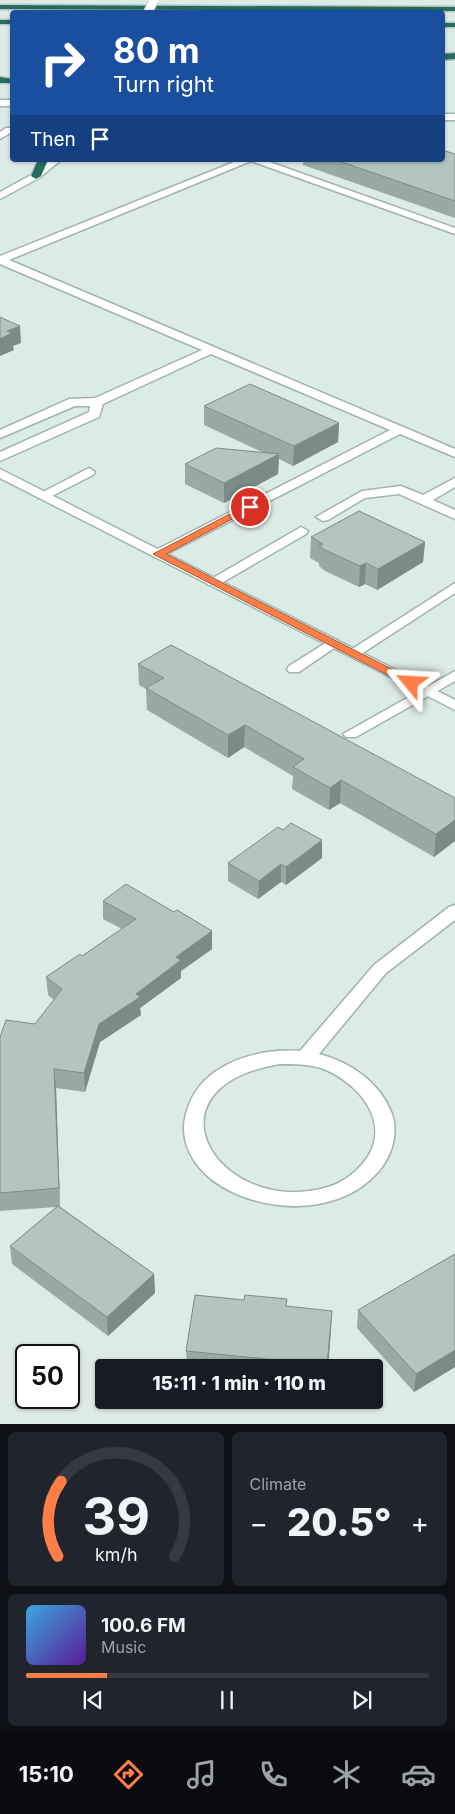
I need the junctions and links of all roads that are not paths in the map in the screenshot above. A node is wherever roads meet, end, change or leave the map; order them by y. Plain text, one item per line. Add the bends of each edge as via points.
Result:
1 (0, 7) edge
2 (455, 9) edge
3 (0, 129) edge
4 (0, 136) edge
5 (42, 162) edge
6 (54, 162) edge
7 (242, 162) edge
8 (261, 162) edge
9 (36, 176) junction
10 (0, 196) edge
11 (455, 231) edge
12 (0, 260) edge
13 (210, 350) junction
14 (97, 402) junction
15 (399, 430) junction
16 (0, 434) edge
17 (455, 453) edge
18 (0, 457) edge
19 (89, 472) dead end
20 (0, 473) edge
21 (455, 482) edge
22 (43, 495) junction
23 (424, 500) junction
24 (455, 515) edge
25 (323, 517) dead end
26 (301, 531) dead end
27 (158, 554) junction
28 (213, 582) junction
29 (455, 587) edge
30 (332, 643) junction
31 (353, 653) junction
32 (294, 669) dead end
33 (455, 675) edge
34 (426, 691) junction
35 (455, 706) edge
36 (350, 734) dead end
37 (455, 911) edge
38 (305, 1058) junction

1 - 2 highway
3 - 4 main road via 9,130
5 - 9 highway
6 - 9 main road
7 - 12 main road
8 - 11 main road
9 - 10 main road
12 - 13 main road
13 - 14 main road
13 - 15 main road
14 - 16 main road via 73,402
14 - 18 main road via 95,414
15 - 17 main road
15 - 27 main road
19 - 22 main road
20 - 22 main road
21 - 23 main road
22 - 27 main road
23 - 24 main road
23 - 25 main road via 401,490 362,495
26 - 28 main road
27 - 28 main road
28 - 30 main road
29 - 31 main road
30 - 31 main road
30 - 32 main road
31 - 34 main road
33 - 34 main road
34 - 35 main road
34 - 36 main road
37 - 38 main road via 380,969
38 - 38 main road via 256,1060 235,1068 203,1095 195,1112 194,1131 198,1149 227,1182 273,1199 299,1200 324,1196 347,1187 366,1174 378,1157 384,1139 385,1120 378,1102 366,1086 348,1073 328,1063

